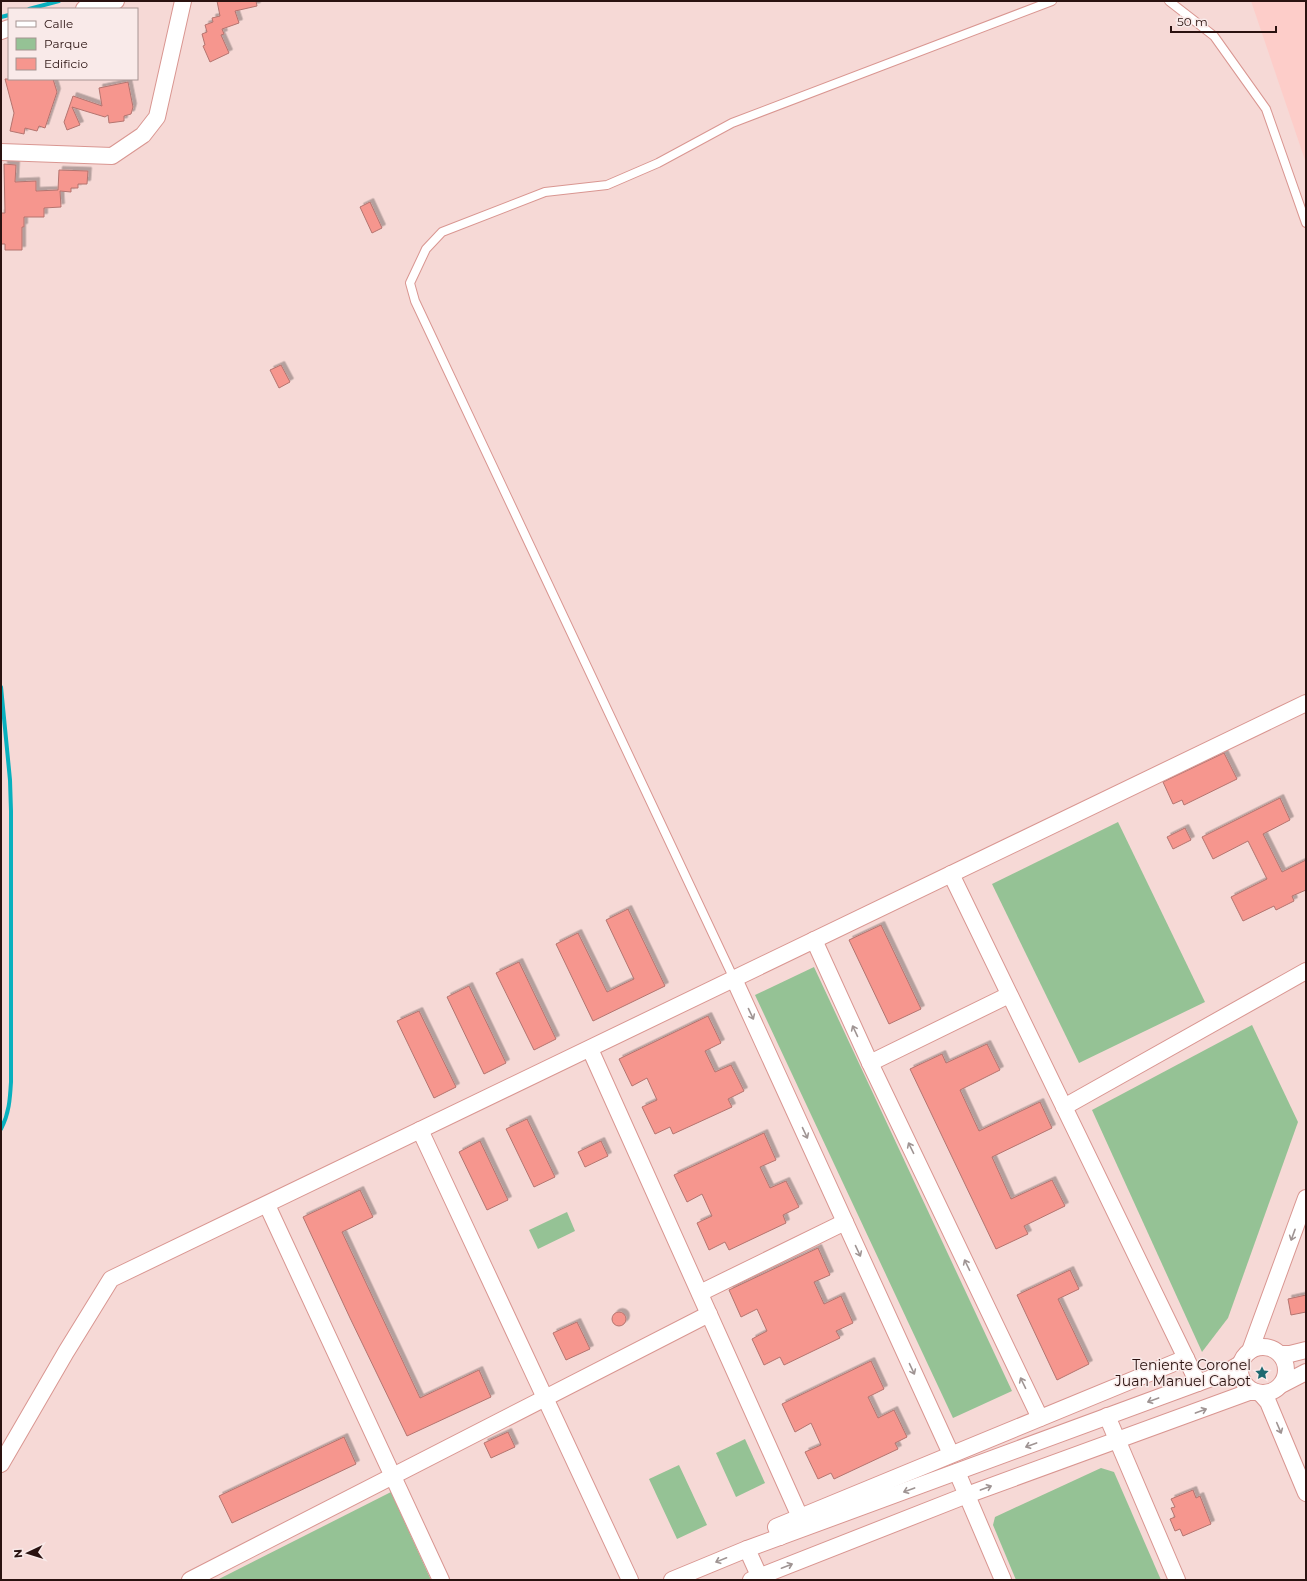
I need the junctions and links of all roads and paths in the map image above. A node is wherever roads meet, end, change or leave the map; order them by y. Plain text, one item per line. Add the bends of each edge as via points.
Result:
1 (116, 1) edge
2 (183, 1) edge
3 (1052, 1) edge
4 (1169, 1) edge
5 (88, 8) edge
6 (1, 152) edge
7 (1306, 223) edge
8 (1306, 703) edge
9 (951, 874) junction
10 (814, 940) junction
11 (1306, 971) edge
12 (734, 979) junction
13 (1009, 995) junction
14 (590, 1049) junction
15 (870, 1063) junction
16 (1064, 1107) junction
17 (420, 1130) junction
18 (1306, 1198) edge
19 (267, 1205) junction
20 (845, 1222) junction
21 (700, 1293) junction
22 (709, 1314) junction
23 (1306, 1350) edge
24 (1250, 1351) junction
25 (1280, 1354) junction
26 (1186, 1358) junction
27 (1240, 1364) junction
28 (1306, 1372) edge
29 (1198, 1383) junction
30 (1282, 1384) junction
31 (1258, 1393) junction
32 (545, 1398) junction
33 (1107, 1416) junction
34 (1040, 1418) junction
35 (1003, 1433) junction
36 (1118, 1441) junction
37 (1011, 1452) junction
38 (951, 1454) junction
39 (1, 1464) edge
40 (957, 1472) junction
41 (1022, 1475) junction
42 (393, 1476) junction
43 (1306, 1493) edge
44 (967, 1495) junction
45 (800, 1517) junction
46 (780, 1537) junction
47 (747, 1549) junction
48 (757, 1579) edge
49 (190, 1580) edge
50 (441, 1580) edge
51 (630, 1580) edge
52 (672, 1580) edge
53 (1003, 1580) edge
54 (1177, 1580) edge

1 - 5 street
2 - 6 street via 157,117 143,135 112,156
3 - 12 lane via 732,123 658,162 607,185 545,192 442,232 426,249 410,282 415,301
4 - 7 lane via 1214,36 1266,109
8 - 9 street
9 - 10 street
9 - 13 street
10 - 12 street
15 -> 10 street
11 - 16 street
12 - 14 street
12 -> 20 street
13 - 15 street
13 - 16 street
14 - 17 street
14 - 21 street
34 -> 15 street
16 - 26 street
17 - 19 street
17 - 32 street
18 -> 24 street
19 - 39 street via 111,1279
19 - 42 street
20 - 21 street
20 -> 38 street
21 - 22 street
22 - 32 street
22 - 45 street
23 - 25 street
24 - 25 street via 1257,1347 1265,1347
24 - 27 street
25 - 30 street via 1287,1368
26 - 29 street
26 - 34 street
27 - 29 street via 1232,1370
27 - 31 street via 1242,1380 1247,1387
28 - 30 street
29 -> 33 street
30 - 31 street via 1277,1390 1269,1393
36 -> 31 street via 1249,1392
31 -> 43 street via 1268,1402
32 - 42 street
32 - 51 street
33 - 36 street
33 -> 37 street
34 - 35 street
35 - 37 street
35 - 38 street
36 - 41 street
36 - 54 street
37 - 40 street
37 - 41 street
38 - 45 street
40 - 44 street
40 -> 46 street
44 -> 41 street
42 - 49 street
42 - 50 street
48 -> 44 street
44 - 53 street
45 - 46 street via 776,1526
46 - 47 street
47 - 48 street
47 -> 52 street

